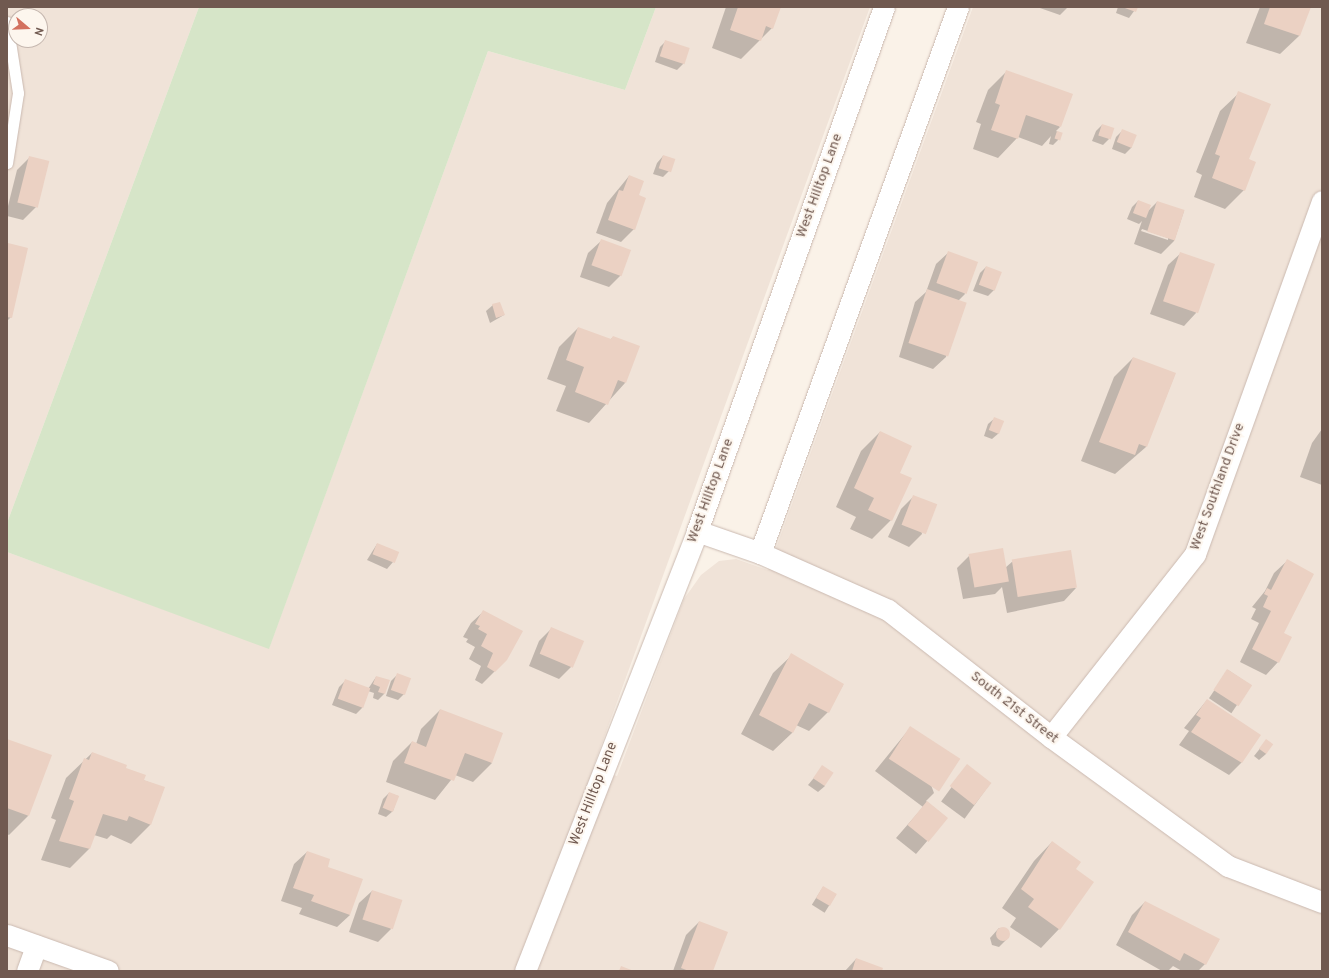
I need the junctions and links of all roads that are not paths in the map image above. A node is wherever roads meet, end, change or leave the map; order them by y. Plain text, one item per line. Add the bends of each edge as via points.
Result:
1 (884, 7) edge
2 (958, 7) edge
3 (7, 22) edge
4 (7, 162) edge
5 (1322, 202) edge
6 (697, 532) junction
7 (760, 553) junction
8 (1052, 737) junction
9 (1322, 902) edge
10 (7, 935) edge
11 (36, 946) junction
12 (27, 971) edge
13 (108, 971) edge
14 (525, 971) edge

1 - 6 street, West Hilltop Lane
2 - 7 street
3 - 4 lane via 18,94
5 - 8 street, West Southland Drive via 1195,554
6 - 7 street, South 21st Street
6 - 14 street, West Hilltop Lane
7 - 8 street, South 21st Street via 888,610
8 - 9 street, South 21st Street via 1228,866
10 - 11 street
11 - 12 street
11 - 13 street

